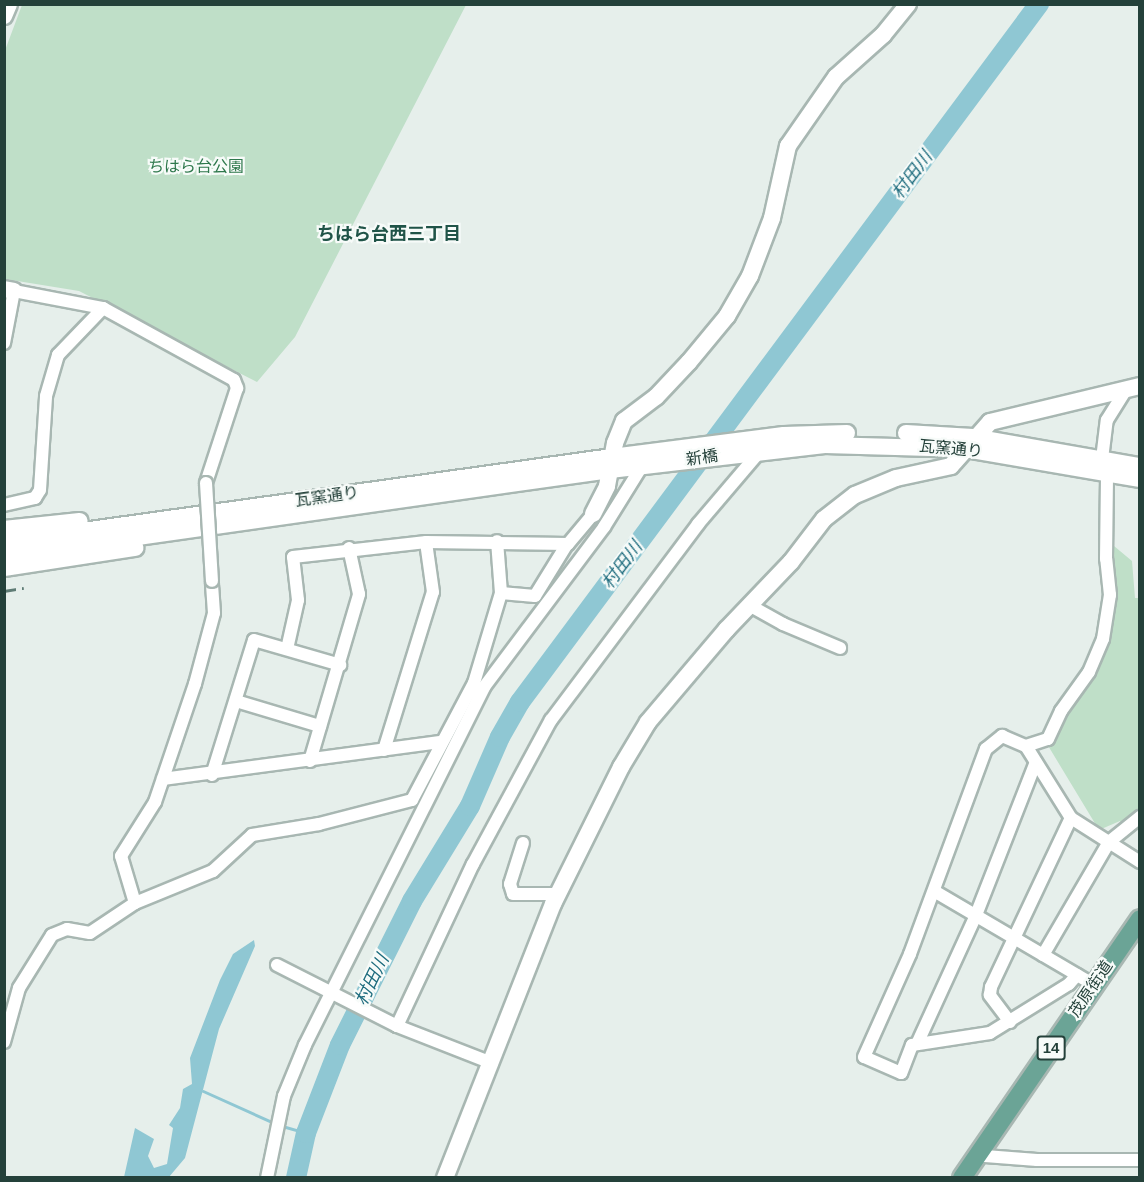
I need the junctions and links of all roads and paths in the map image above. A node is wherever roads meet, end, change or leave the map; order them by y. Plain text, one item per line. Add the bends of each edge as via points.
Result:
1 (9, 4) edge
2 (908, 4) edge
3 (4, 16) edge
4 (9, 290) edge
5 (103, 308) junction
6 (4, 343) edge
7 (1133, 387) edge
8 (969, 443) junction
9 (761, 444) junction
10 (647, 460) junction
11 (611, 463) junction
12 (1105, 466) junction
13 (1140, 466) edge
14 (1140, 479) edge
15 (4, 506) edge
16 (593, 514) joint
17 (202, 521) junction
18 (4, 529) edge
19 (497, 541) junction
20 (426, 542) junction
21 (4, 543) edge
22 (567, 544) junction
23 (349, 548) junction
24 (4, 556) edge
25 (4, 568) edge
26 (501, 593) junction
27 (749, 605) junction
28 (840, 648) dead end
29 (287, 649) junction
30 (340, 665) junction
31 (236, 701) junction
32 (320, 726) junction
33 (440, 742) junction
34 (1026, 746) junction
35 (384, 750) junction
36 (310, 761) junction
37 (1036, 762) junction
38 (212, 775) junction
39 (163, 779) junction
40 (1140, 816) edge
41 (1071, 818) junction
42 (1108, 842) junction
43 (523, 843) dead end
44 (1140, 862) edge
45 (934, 891) junction
46 (558, 894) junction
47 (135, 903) junction
48 (976, 915) junction
49 (1140, 919) edge
50 (1016, 939) junction
51 (1043, 955) junction
52 (277, 965) dead end
53 (1077, 975) junction
54 (1094, 985) junction
55 (330, 992) junction
56 (1010, 1022) junction
57 (397, 1026) junction
58 (4, 1042) edge
59 (917, 1044) junction
60 (492, 1063) junction
61 (980, 1152) junction
62 (1140, 1160) edge
63 (267, 1178) edge
64 (445, 1178) edge
65 (962, 1178) edge

1 - 3 street
2 - 11 street via 883,35 836,77 788,146 772,218 750,276 727,316 689,362 656,397 624,421
4 - 5 street
4 - 6 street
5 - 15 street via 58,355 46,396 40,490 35,498
5 - 39 street, bridge via 234,380 237,388 206,483 214,613
7 - 8 street via 995,420
7 - 12 street via 1107,420
8 - 9 street, 瓦窯通り via 882,433
8 - 12 street, 瓦窯通り
8 - 27 street via 951,466 871,486 838,507
9 - 10 street, 新橋
9 - 57 street via 551,720 473,864
10 - 11 street, 瓦窯通り
10 - 55 street via 604,527 484,687
11 - 16 street via 603,496
11 - 17 street, 瓦窯通り
12 - 13 street, 瓦窯通り
12 - 14 street, 瓦窯通り
12 - 34 street via 1110,595 1103,639 1089,672 1060,711 1048,739
16 - 22 street
17 - 18 street via 180,509
17 - 21 street, 瓦窯通り
17 - 24 street, 瓦窯通り
17 - 25 street via 185,537 96,556
19 - 20 street
19 - 22 street
19 - 26 street
20 - 23 street
20 - 35 street via 433,592
22 - 26 street via 535,596
23 - 29 street via 293,557 298,600
23 - 30 street via 359,594
26 - 33 street via 474,683
27 - 28 street
27 - 46 street via 648,722
29 - 30 street
29 - 31 street via 254,640
30 - 32 street
31 - 32 street
31 - 38 street
32 - 36 street
33 - 35 street
33 - 47 street via 412,800 318,824 252,834 213,871
34 - 37 street
34 - 45 street via 1002,736 987,749
35 - 36 street
36 - 38 street
37 - 41 street
37 - 48 street
38 - 39 street
39 - 47 street via 155,802 121,856
40 - 42 street
41 - 42 street
41 - 50 street
42 - 44 street
42 - 51 street
43 - 46 street via 510,884 513,894
45 - 48 street
45 - 59 street via 864,1057 901,1073 912,1045
46 - 60 street
47 - 58 street via 90,933 67,929 52,935 19,988
48 - 50 street
48 - 59 street
49 - 54 main road, 茂原街道 / 14
50 - 51 street
50 - 56 street via 990,995
51 - 53 street
52 - 55 street
53 - 54 street
53 - 56 street
54 - 61 main road, 茂原街道 / 14
55 - 57 street
55 - 63 street via 284,1096
56 - 59 street via 990,1033
57 - 60 street
60 - 64 street
61 - 62 street via 985,1156 1087,1162
61 - 65 main road, 茂原街道 / 14

